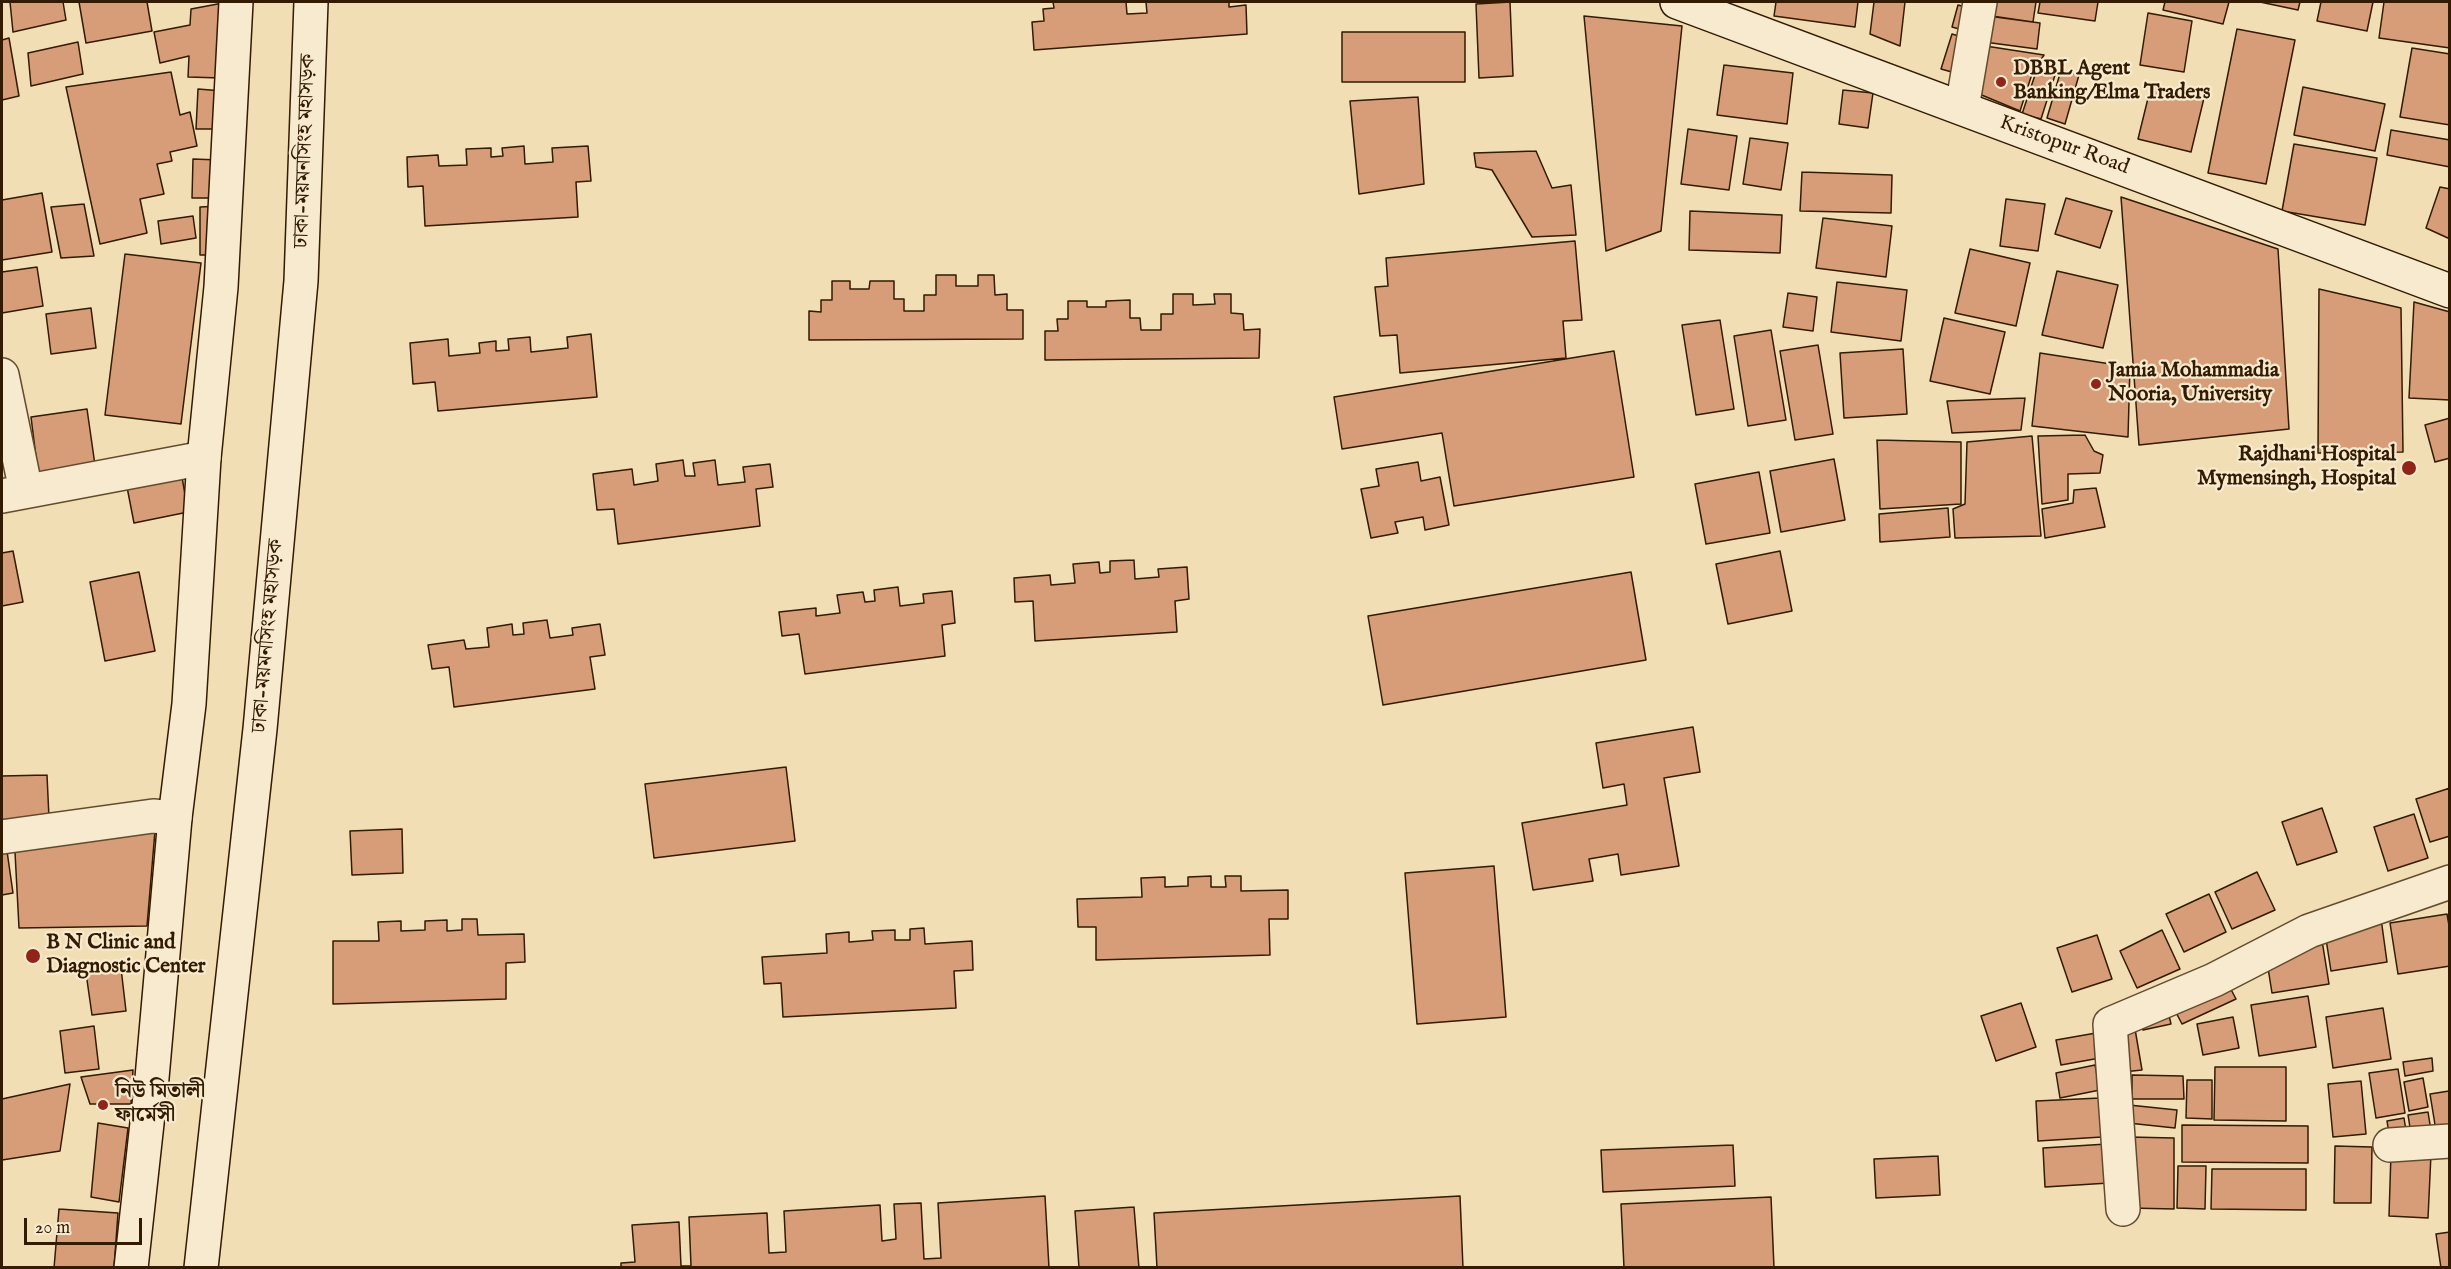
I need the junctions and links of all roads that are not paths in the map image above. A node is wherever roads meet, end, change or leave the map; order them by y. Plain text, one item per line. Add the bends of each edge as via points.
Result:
1 (236, 2) edge
2 (311, 2) edge
3 (1677, 2) edge
4 (1980, 2) edge
5 (1742, 14) edge
6 (1962, 108) junction
7 (2450, 291) edge
8 (2, 375) edge
9 (204, 458) junction
10 (14, 494) edge
11 (175, 818) junction
12 (2, 837) edge
13 (2450, 882) edge
14 (2450, 1142) edge
15 (2390, 1145) dead end
16 (2123, 1209) dead end
17 (131, 1268) edge
18 (201, 1268) edge

1 - 9 main road via 221,287
2 - 18 main road, ঢাকা-ময়মনসিংহ মহাসড়ক via 301,281 260,729
3 - 5 main road, Kristopur Road
4 - 6 main road
5 - 6 main road, Kristopur Road
6 - 7 main road, Kristopur Road
8 - 10 main road
9 - 10 main road
9 - 11 main road via 189,704
11 - 12 main road via 153,816
11 - 17 main road
13 - 16 main road via 2309,931 2214,980 2110,1024
14 - 15 main road

